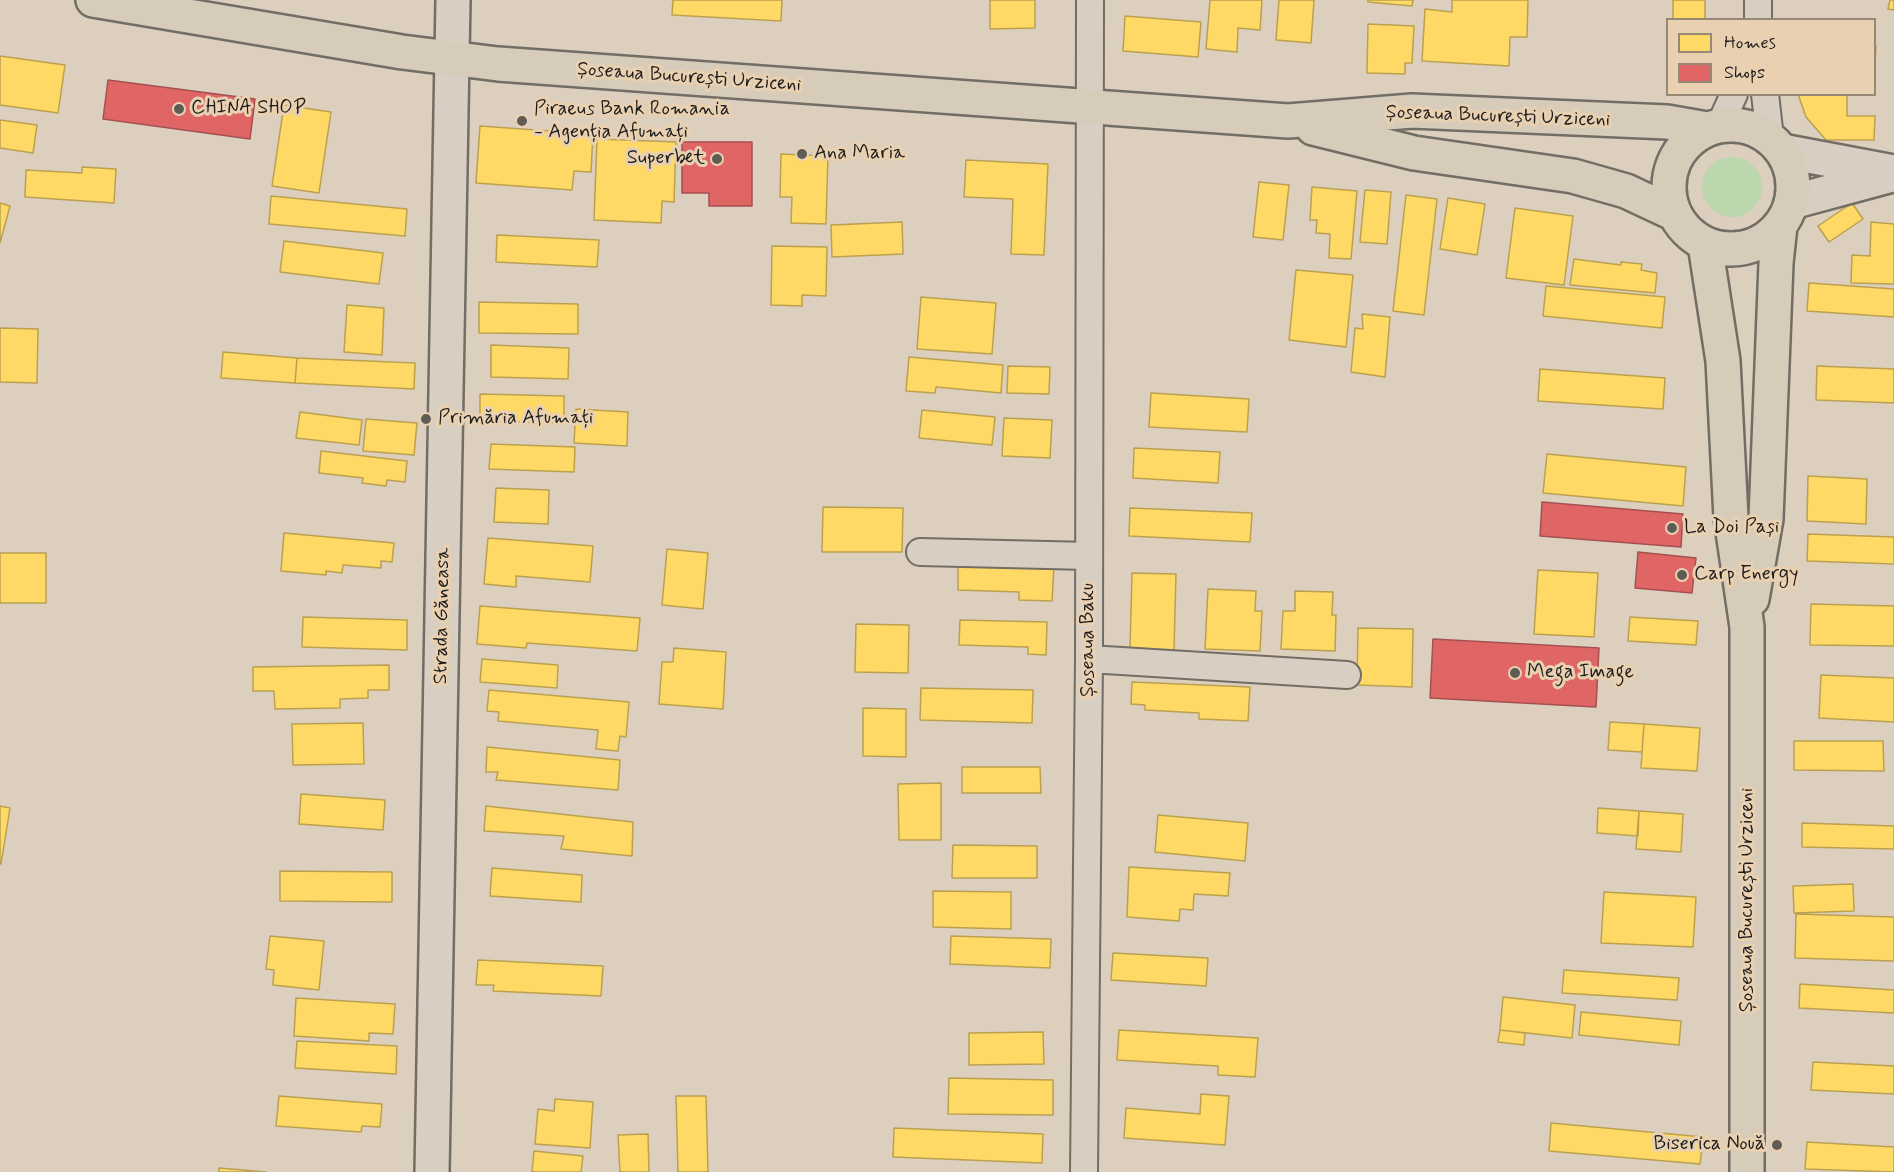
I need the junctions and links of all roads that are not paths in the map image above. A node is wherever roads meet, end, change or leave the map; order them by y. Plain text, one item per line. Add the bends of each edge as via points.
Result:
1 (93, 0) edge
2 (453, 0) edge
3 (1090, 0) edge
4 (1758, 0) edge
5 (1758, 18) edge
6 (452, 60) junction
7 (1733, 96) edge
8 (1765, 96) edge
9 (1089, 108) junction
10 (1288, 121) junction
11 (1713, 127) junction
12 (1776, 145) junction
13 (1894, 173) edge
14 (1675, 214) junction
15 (1786, 214) junction
16 (1705, 244) junction
17 (920, 552) dead end
18 (1089, 556) junction
19 (1747, 627) junction
20 (1089, 659) junction
21 (1347, 675) dead end
22 (432, 1172) edge
23 (1084, 1172) edge
24 (1747, 1172) edge

1 - 6 highway, Șoseaua București Urziceni
2 - 6 main road, Strada Găneasa
3 - 9 street, Șoseaua Baku
4 - 5 street
6 - 9 highway, Șoseaua București Urziceni
6 - 22 main road, Strada Găneasa
7 - 11 street
8 - 12 street
9 - 10 highway, Șoseaua București Urziceni
9 - 18 street, Șoseaua Baku
10 - 11 highway, Șoseaua București Urziceni via 1412,111
10 - 14 highway, Șoseaua București Urziceni via 1414,153 1573,176 1626,191
11 - 12 highway, Șoseaua București Urziceni via 1737,124 1755,129
11 - 14 highway via 1690,140 1677,155 1670,175
12 - 13 main road
12 - 15 highway, Șoseaua București Urziceni via 1790,167 1794,184
13 - 15 main road
14 - 16 highway, Șoseaua București Urziceni via 1687,231
15 - 16 highway, Șoseaua București Urziceni via 1771,236 1745,248 1731,250
15 - 19 highway, Șoseaua București Urziceni via 1776,263 1766,519
16 - 19 highway, Șoseaua București Urziceni via 1723,361 1731,518
17 - 18 street
18 - 20 street, Șoseaua Baku
19 - 24 highway, Șoseaua București Urziceni
20 - 21 street
20 - 23 street, Șoseaua Baku

